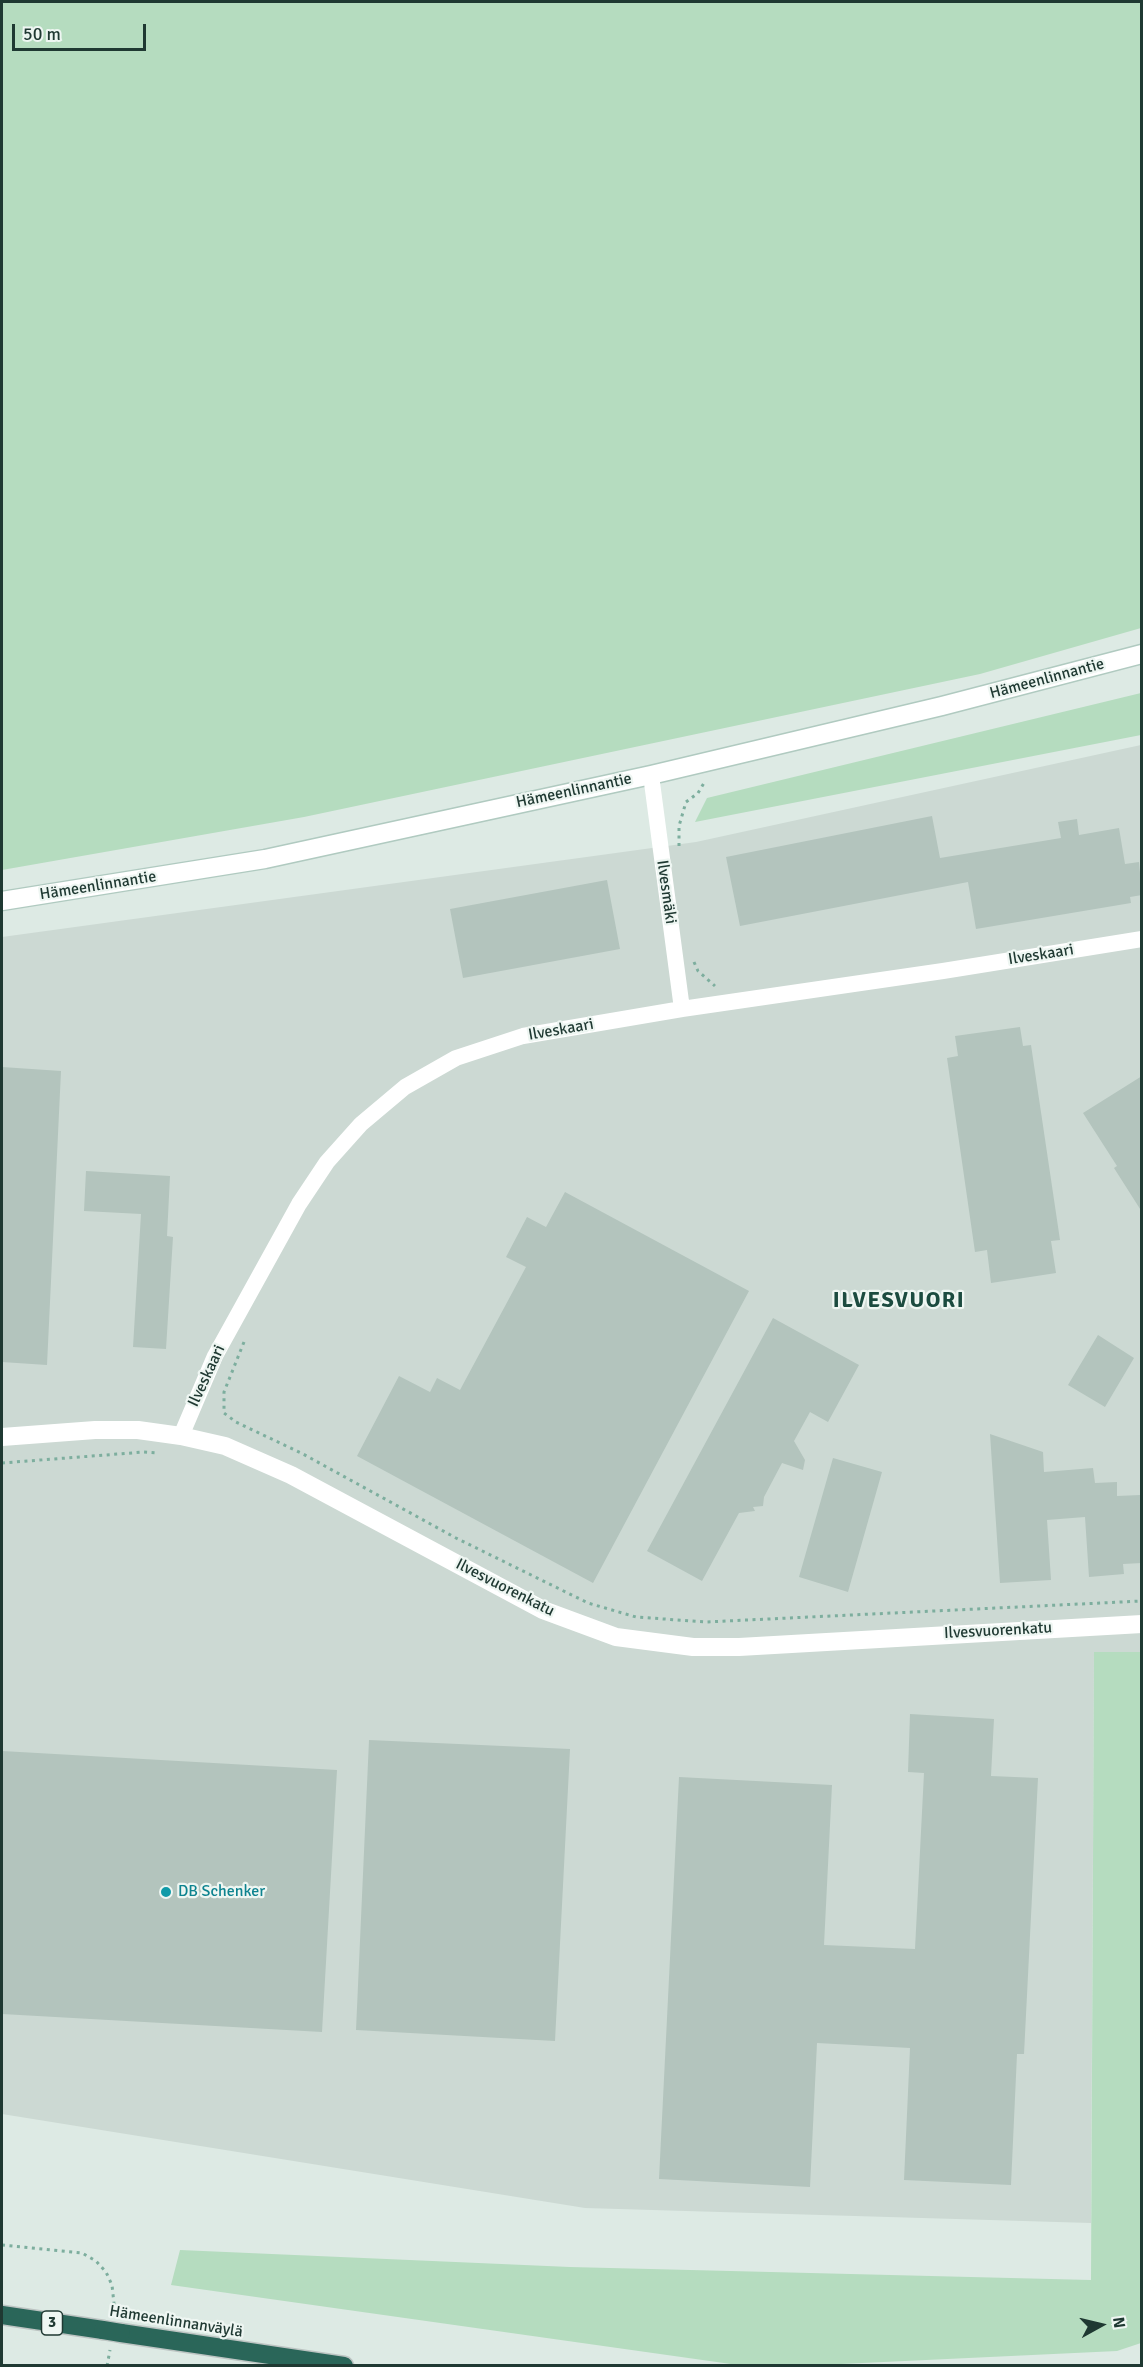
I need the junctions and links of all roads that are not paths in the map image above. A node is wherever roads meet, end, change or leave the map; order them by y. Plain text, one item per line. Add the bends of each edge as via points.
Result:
1 (1142, 654) edge
2 (651, 775) junction
3 (2, 901) edge
4 (1142, 939) edge
5 (682, 1009) junction
6 (181, 1436) junction
7 (2, 1437) edge
8 (1142, 1624) edge
9 (2, 2315) edge
10 (344, 2366) edge

1 - 2 street, Hämeenlinnantie
2 - 3 street, Hämeenlinnantie via 265,859
2 - 5 street, Ilvesmäki
4 - 5 street, Ilveskaari
5 - 6 street, Ilveskaari via 523,1036 456,1058 405,1088 361,1124 327,1162 299,1204 215,1356
6 - 7 street, Ilvesvuorenkatu via 95,1430
6 - 8 street, Ilvesvuorenkatu via 225,1446 291,1475 543,1610 616,1637 693,1647 739,1647
9 - 10 highway, Hämeenlinnanväylä / 3 via 112,2336

